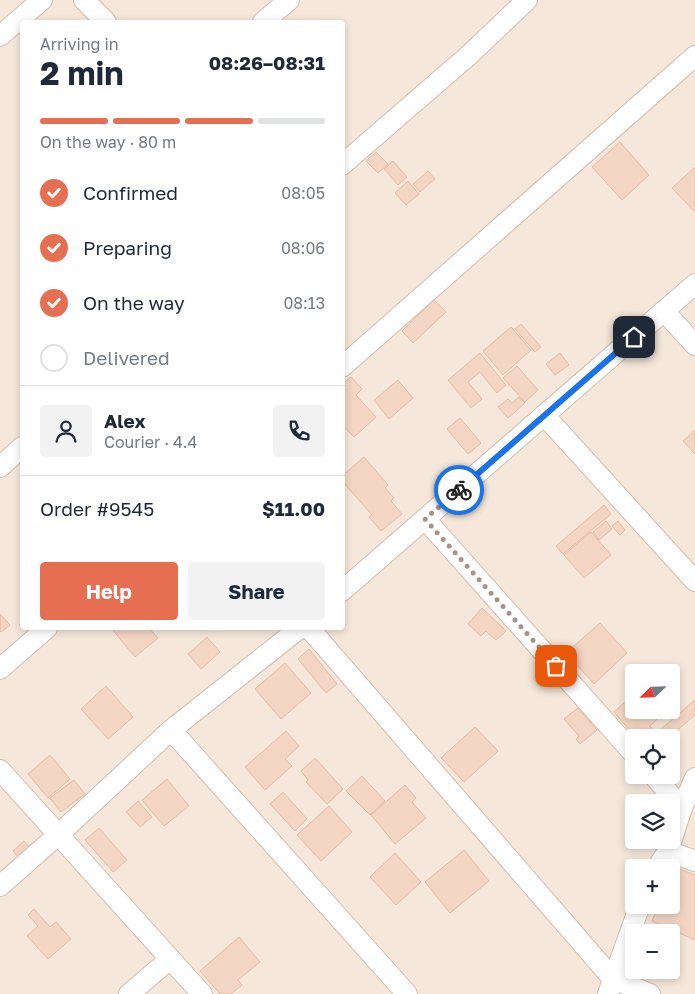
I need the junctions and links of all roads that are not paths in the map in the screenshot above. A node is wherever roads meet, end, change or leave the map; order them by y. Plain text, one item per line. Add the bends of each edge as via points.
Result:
1 (42, 0) edge
2 (84, 0) edge
3 (289, 0) edge
4 (527, 0) edge
5 (104, 20) edge
6 (265, 20) edge
7 (0, 36) edge
8 (695, 56) edge
9 (345, 162) edge
10 (695, 284) edge
11 (664, 311) junction
12 (695, 346) edge
13 (345, 364) edge
14 (544, 415) junction
15 (20, 449) edge
16 (0, 467) edge
17 (425, 519) junction
18 (695, 581) edge
19 (345, 588) edge
20 (45, 630) edge
21 (297, 630) edge
22 (311, 630) edge
23 (0, 669) edge
24 (171, 730) junction
25 (625, 744) edge
26 (0, 770) edge
27 (695, 778) edge
28 (661, 784) edge
29 (682, 808) junction
30 (59, 834) junction
31 (668, 851) junction
32 (663, 859) edge
33 (695, 862) edge
34 (0, 886) edge
35 (637, 914) edge
36 (170, 959) junction
37 (611, 986) edge
38 (129, 994) edge
39 (202, 994) edge
40 (407, 994) edge
41 (650, 994) edge

1 - 7 street
2 - 5 street
3 - 6 street
4 - 9 street via 468,56
8 - 13 street
10 - 11 street
11 - 12 street
11 - 14 street
14 - 17 street
14 - 18 street
15 - 16 street
17 - 19 street
17 - 25 street
20 - 23 street
21 - 24 street
22 - 37 street
24 - 30 street
24 - 40 street
26 - 30 street
27 - 29 street
28 - 29 street
29 - 31 street
30 - 34 street
30 - 36 street
31 - 32 street
31 - 33 street
35 - 37 street
36 - 38 street
36 - 39 street
37 - 41 street

